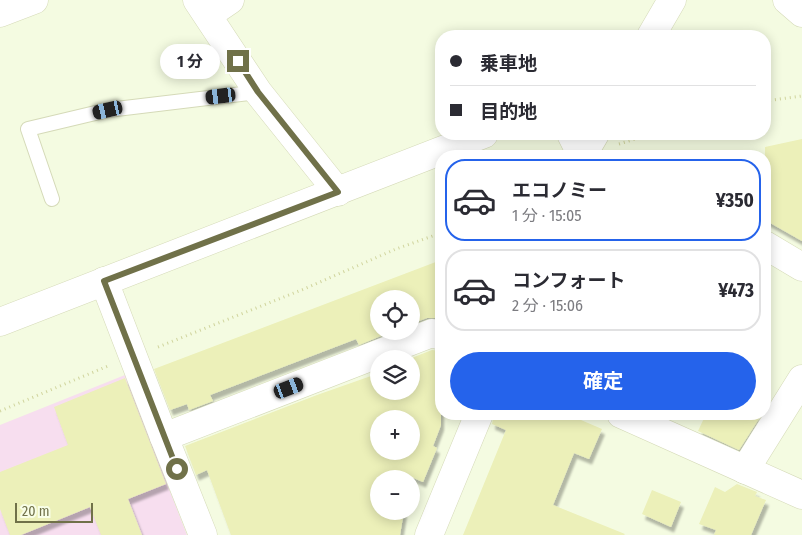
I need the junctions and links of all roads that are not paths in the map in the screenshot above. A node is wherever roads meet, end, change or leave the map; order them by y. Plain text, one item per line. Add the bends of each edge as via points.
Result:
1 (34, 0) edge
2 (230, 0) edge
3 (672, 0) edge
4 (787, 0) edge
5 (202, 7) edge
6 (0, 13) edge
7 (802, 13) edge
8 (654, 30) edge
9 (258, 92) junction
10 (469, 140) edge
11 (444, 150) edge
12 (435, 153) edge
13 (338, 192) junction
14 (52, 199) dead end
15 (771, 249) edge
16 (802, 267) edge
17 (104, 281) junction
18 (0, 322) edge
19 (435, 334) edge
20 (802, 379) edge
21 (477, 420) edge
22 (634, 420) edge
23 (164, 437) junction
24 (745, 470) junction
25 (802, 495) edge
26 (203, 535) edge
27 (430, 535) edge

1 - 6 street
2 - 5 street
3 - 8 street
4 - 7 street
5 - 9 street
9 - 13 street
9 - 14 lane via 108,110 28,129
10 - 11 street
12 - 13 street
13 - 17 street
15 - 16 street
17 - 18 street
17 - 23 street
19 - 23 street
20 - 24 street
21 - 27 street
22 - 24 street
23 - 26 street
24 - 25 street

